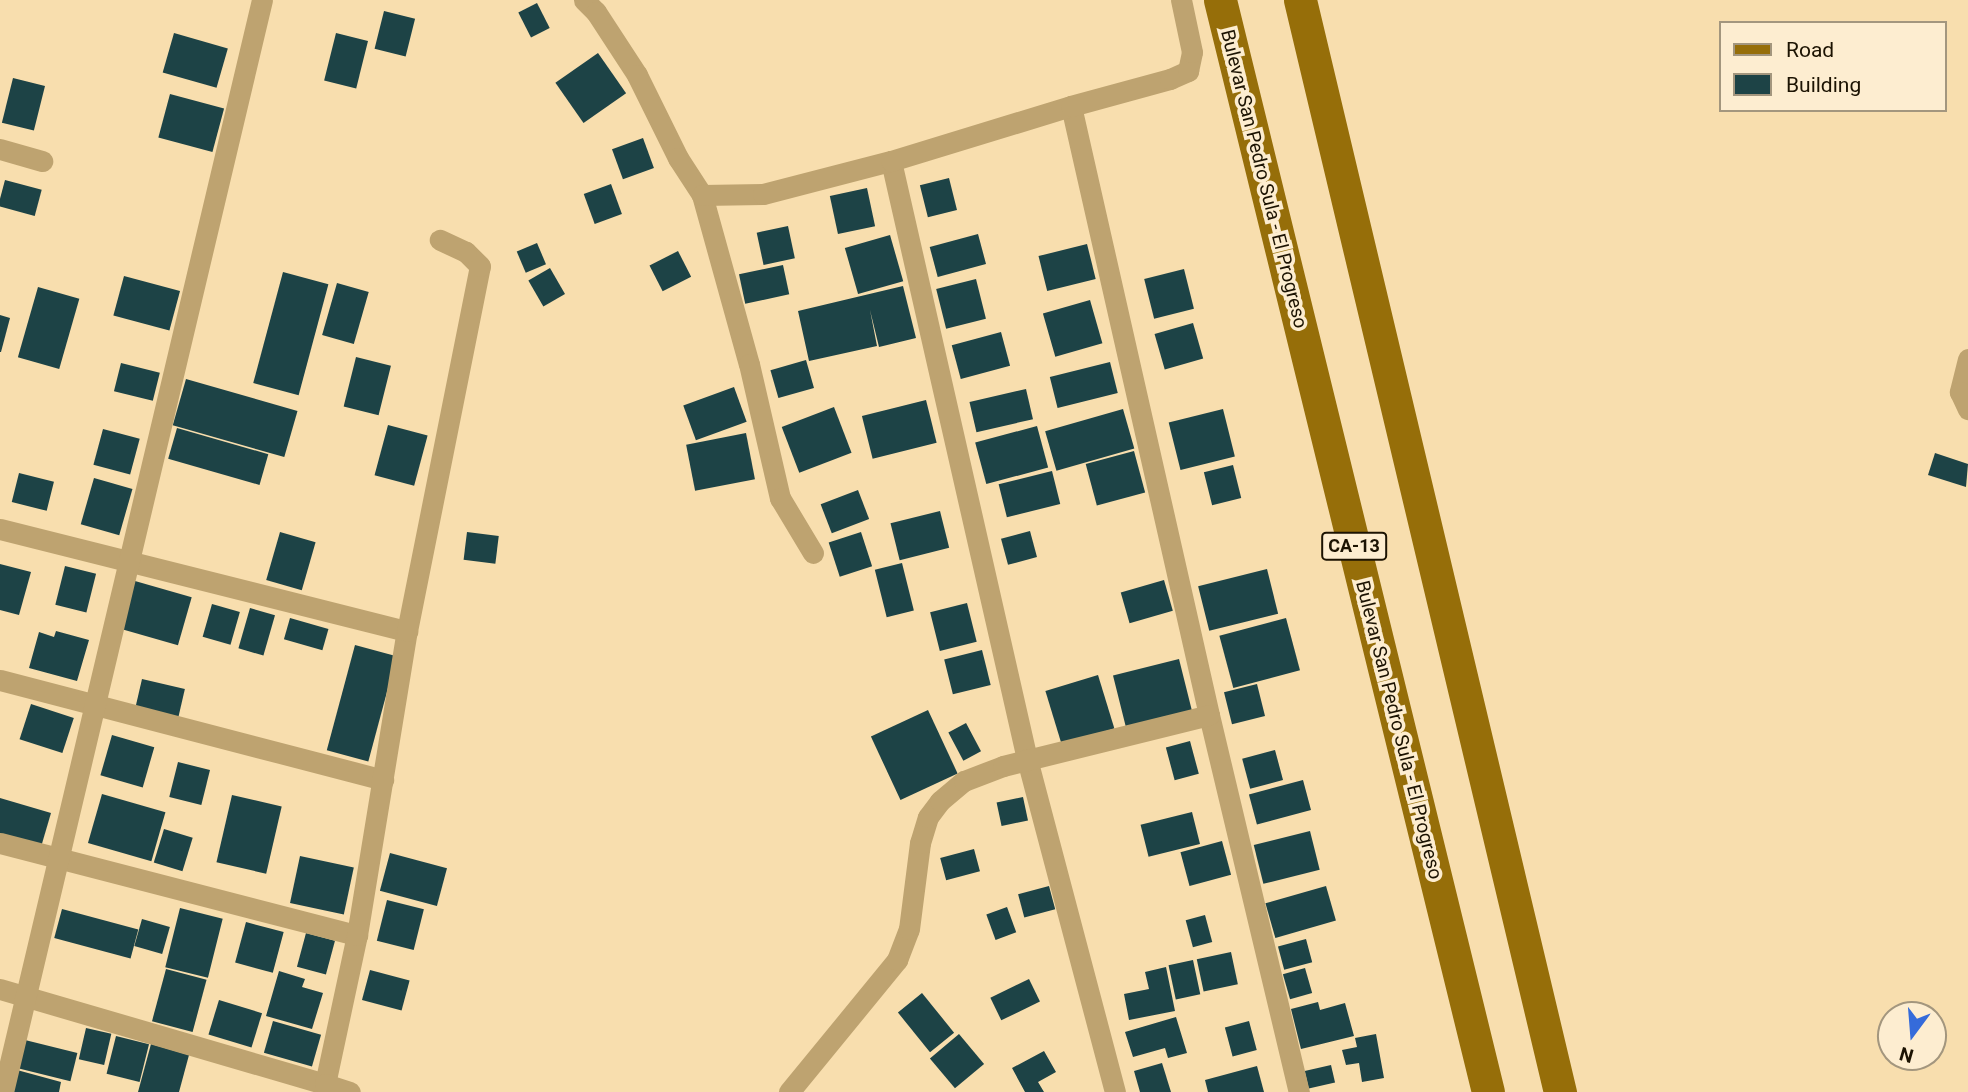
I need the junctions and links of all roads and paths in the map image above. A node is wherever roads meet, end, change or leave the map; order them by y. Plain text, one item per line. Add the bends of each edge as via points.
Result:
1 (262, 0) edge
2 (584, 0) edge
3 (1181, 0) edge
4 (1220, 0) edge
5 (1300, 0) edge
6 (1071, 106) junction
7 (0, 149) edge
8 (42, 161) dead end
9 (891, 161) junction
10 (702, 195) junction
11 (440, 240) dead end
12 (1968, 359) edge
13 (1968, 409) edge
14 (0, 529) edge
15 (813, 553) dead end
16 (131, 563) junction
17 (407, 631) junction
18 (0, 680) edge
19 (96, 706) junction
20 (1209, 715) junction
21 (1027, 759) junction
22 (383, 780) junction
23 (0, 843) edge
24 (60, 858) junction
25 (357, 935) junction
26 (0, 989) edge
27 (26, 996) junction
28 (326, 1084) junction
29 (3, 1092) edge
30 (350, 1092) edge
31 (789, 1092) edge
32 (1115, 1092) edge
33 (1299, 1092) edge
34 (1489, 1092) edge
35 (1560, 1092) edge

1 - 16 street
2 - 10 street via 636,75
3 - 6 street via 1192,52 1188,71
4 - 34 main road, Bulevar San Pedro Sula - El Progreso / CA-13
5 - 35 main road
6 - 9 street
6 - 20 street
7 - 8 street
9 - 10 street via 763,194
9 - 21 street
10 - 15 street via 780,498
11 - 17 street via 466,252 480,266
12 - 13 street via 1960,392
14 - 16 street
16 - 17 street
16 - 19 street
17 - 22 street
18 - 19 street
19 - 22 street
19 - 24 street
20 - 21 street
20 - 33 street
21 - 31 street via 964,781 934,809 920,843 905,943 897,960
21 - 32 street
22 - 25 street
23 - 24 street
24 - 25 street
24 - 27 street
25 - 28 street
26 - 27 street
27 - 28 street
27 - 29 street
28 - 30 street

